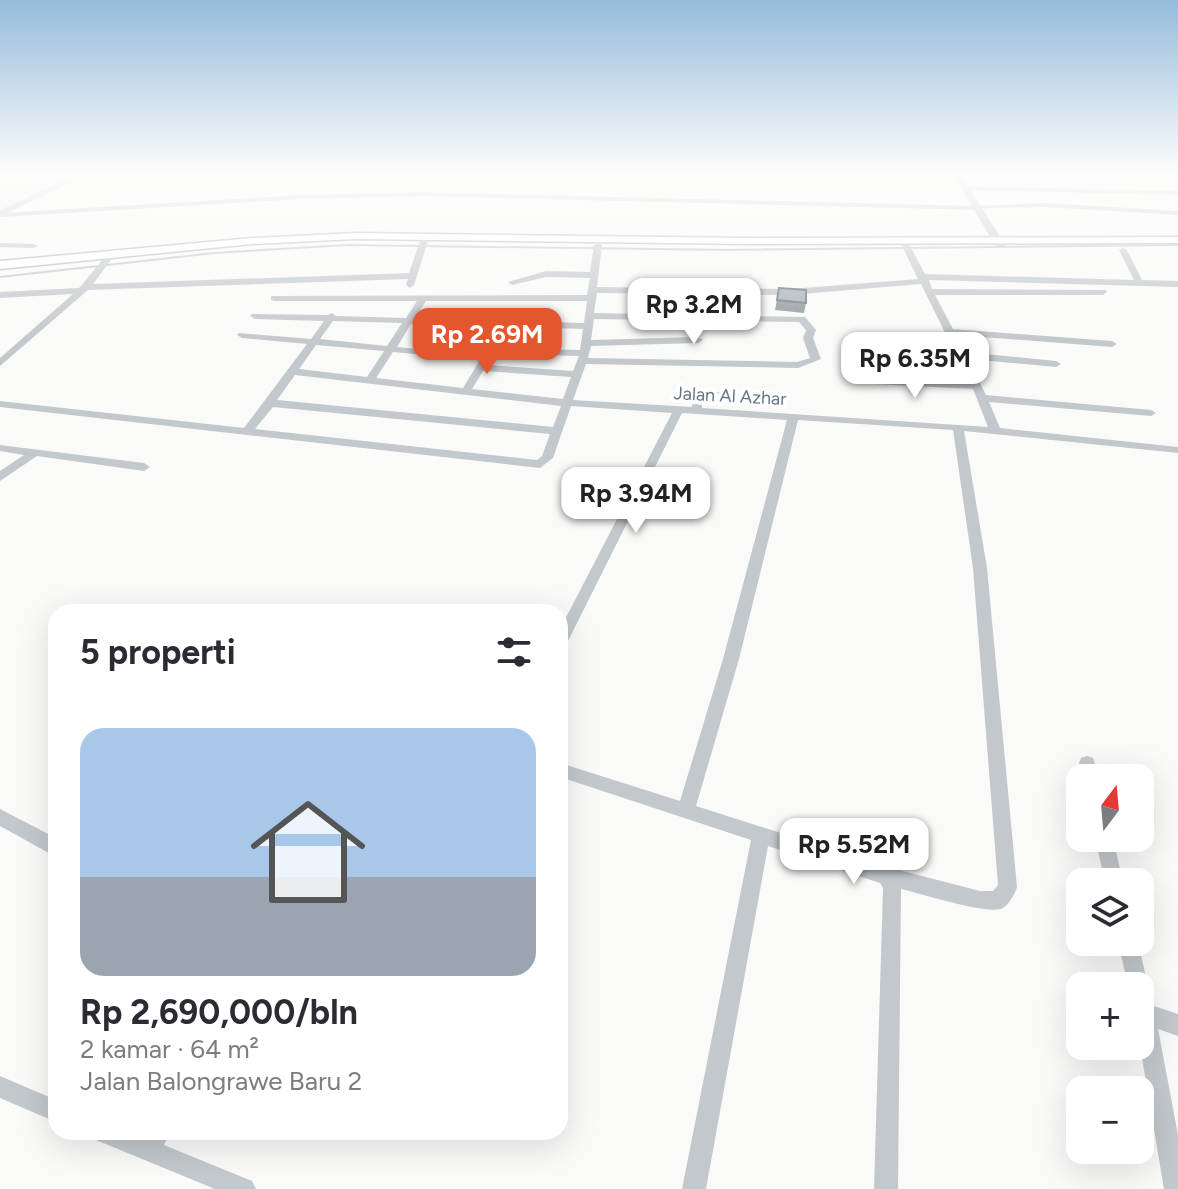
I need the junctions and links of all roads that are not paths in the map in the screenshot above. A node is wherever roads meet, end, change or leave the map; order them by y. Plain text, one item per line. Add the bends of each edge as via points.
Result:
1 (992, 230) edge
2 (1178, 242) edge
3 (423, 243) junction
4 (999, 243) junction
5 (0, 245) edge
6 (34, 246) dead end
7 (599, 247) junction
8 (907, 248) junction
9 (1123, 250) dead end
10 (156, 252) junction
11 (105, 263) junction
12 (0, 268) edge
13 (594, 275) junction
14 (410, 276) junction
15 (924, 279) junction
16 (1138, 280) junction
17 (512, 282) dead end
18 (1178, 284) edge
19 (84, 289) junction
20 (930, 292) junction
21 (1103, 292) dead end
22 (593, 294) junction
23 (0, 295) edge
24 (316, 297) junction
25 (410, 297) junction
26 (424, 297) junction
27 (274, 298) dead end
28 (255, 316) dead end
29 (286, 316) junction
30 (308, 316) junction
31 (332, 316) junction
32 (412, 320) junction
33 (590, 321) junction
34 (493, 324) junction
35 (950, 332) junction
36 (242, 335) dead end
37 (269, 337) junction
38 (698, 340) dead end
39 (317, 341) junction
40 (1112, 344) dead end
41 (394, 348) junction
42 (585, 352) junction
43 (962, 355) junction
44 (485, 359) junction
45 (0, 363) edge
46 (1056, 364) dead end
47 (294, 372) junction
48 (578, 374) junction
49 (370, 380) junction
50 (855, 380) dead end
51 (466, 391) junction
52 (980, 392) junction
53 (722, 395) dead end
54 (270, 403) junction
55 (567, 403) junction
56 (0, 404) edge
57 (678, 411) junction
58 (697, 412) junction
59 (1151, 413) dead end
60 (793, 417) junction
61 (958, 427) junction
62 (995, 430) junction
63 (558, 431) junction
64 (246, 433) junction
65 (0, 448) edge
66 (1178, 450) edge
67 (33, 454) junction
68 (144, 467) dead end
69 (0, 477) edge
70 (568, 627) edge
71 (568, 773) edge
72 (686, 811) junction
73 (0, 817) edge
74 (761, 834) junction
75 (48, 844) edge
76 (887, 876) junction
77 (1154, 1011) edge
78 (1178, 1025) edge
79 (1152, 1060) edge
80 (0, 1087) edge
81 (48, 1108) edge
82 (152, 1141) edge
83 (244, 1189) edge
84 (694, 1189) edge
85 (886, 1189) edge
86 (1176, 1189) edge

1 - 4 street
2 - 4 main road
3 - 7 main road
3 - 10 main road
3 - 14 street
4 - 8 main road
4 - 10 main road via 425,235
5 - 6 street
7 - 8 main road
7 - 13 street
8 - 15 street
9 - 16 street
10 - 11 main road
10 - 12 main road
11 - 12 main road
11 - 19 street
13 - 17 street via 546,274
13 - 22 street
14 - 19 street
14 - 25 street
15 - 16 street
15 - 20 street
15 - 22 street via 790,292
16 - 18 street
19 - 23 street
19 - 45 street
20 - 21 street
20 - 35 street
22 - 26 street
22 - 33 street
24 - 25 street
24 - 27 street
24 - 30 street
25 - 26 street
26 - 32 street
28 - 29 street
29 - 30 street
29 - 37 street
30 - 31 street
31 - 32 street
31 - 39 street
32 - 34 street
32 - 41 street
33 - 34 street
33 - 42 street
33 - 42 street via 802,319 811,330 808,338 816,359 798,365
34 - 44 street
35 - 40 street
35 - 43 street
36 - 37 street
37 - 39 street
38 - 42 street
39 - 41 street
39 - 47 street
41 - 44 street
41 - 49 street
42 - 44 street
42 - 48 street
43 - 46 street
43 - 52 street
44 - 48 street
44 - 51 street
47 - 49 street, Jalan Al Azhar
47 - 54 street
48 - 55 street
49 - 51 street, Jalan Al Azhar
50 - 52 street
51 - 55 street, Jalan Al Azhar
52 - 59 street
52 - 62 street
53 - 58 street via 697,395
54 - 63 street
54 - 64 street
55 - 57 street, Jalan Al Azhar
55 - 63 street
56 - 64 street
57 - 58 street, Jalan Al Azhar
57 - 70 street
58 - 60 street, Jalan Al Azhar
60 - 61 street, Jalan Al Azhar
60 - 72 street
61 - 62 street, Jalan Al Azhar
61 - 76 street via 980,568 1008,887 998,901 980,900
62 - 66 street, Jalan Al Azhar
63 - 64 street via 547,458 532,465
65 - 67 street
67 - 68 street
67 - 69 street
71 - 72 street
72 - 74 street
73 - 75 street
74 - 76 street
74 - 84 street
76 - 85 street via 892,888
77 - 78 street
79 - 86 street
80 - 81 street
82 - 83 street

